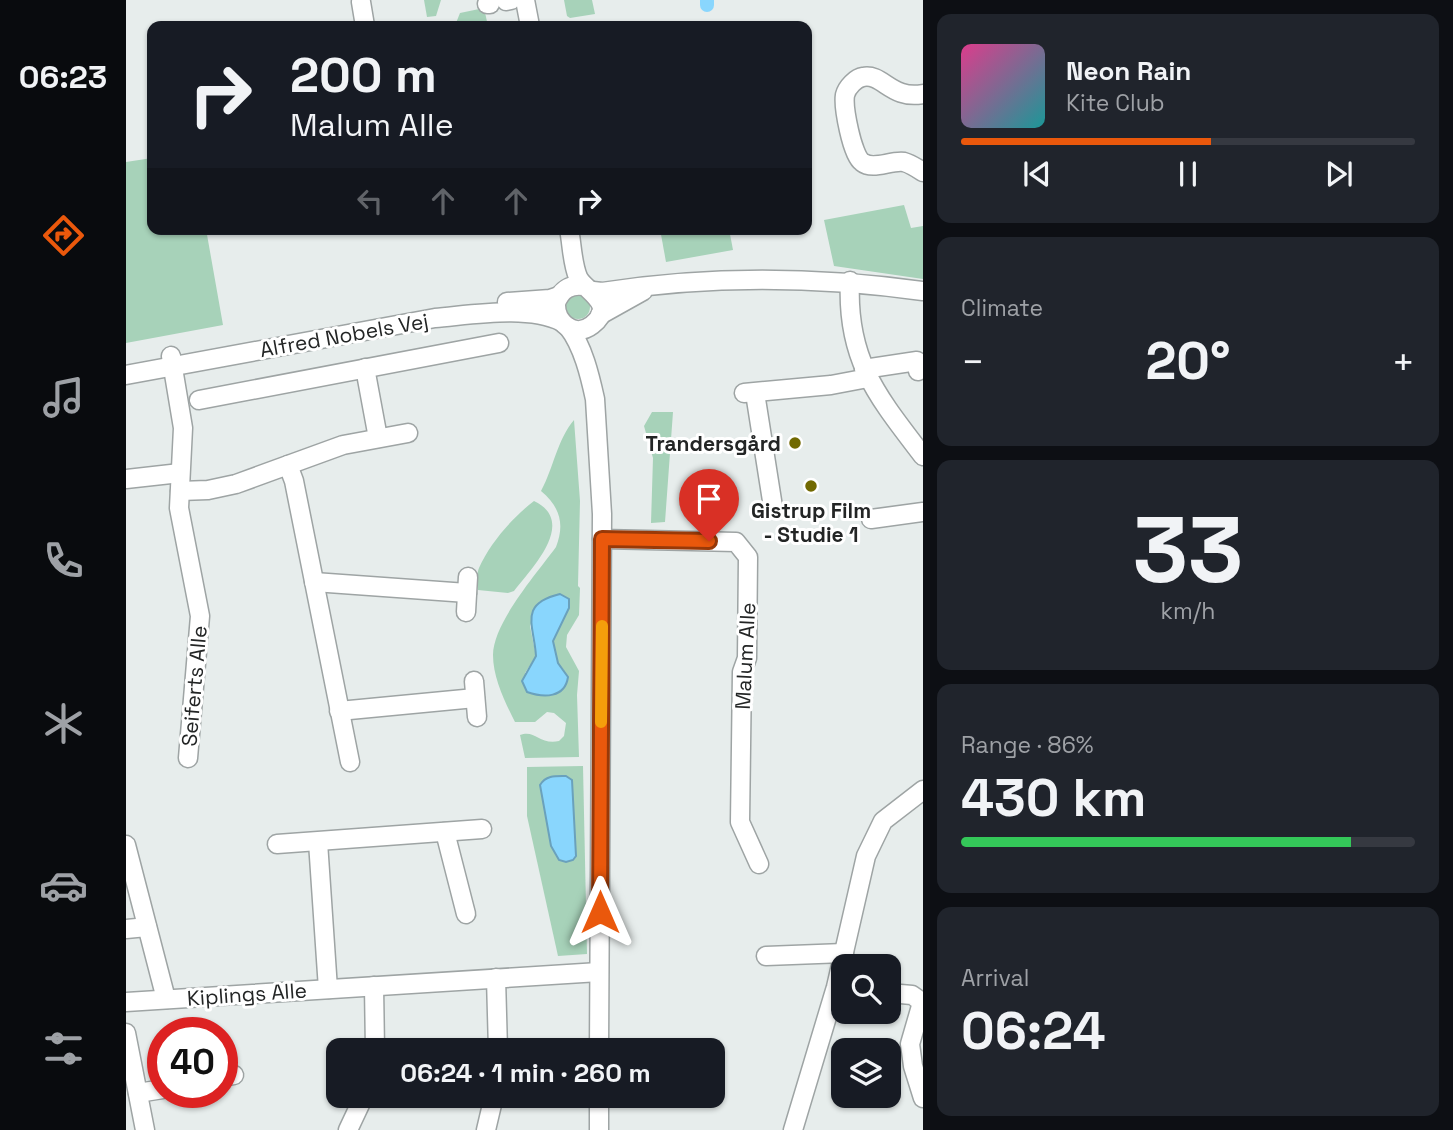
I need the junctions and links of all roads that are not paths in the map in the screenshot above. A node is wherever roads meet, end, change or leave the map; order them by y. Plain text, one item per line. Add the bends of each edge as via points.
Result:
1 (514, 0) edge
2 (525, 0) edge
3 (361, 2) edge
4 (494, 3) edge
5 (364, 21) edge
6 (520, 21) edge
7 (529, 21) edge
8 (923, 94) edge
9 (923, 172) edge
10 (560, 235) edge
11 (570, 235) edge
12 (850, 281) junction
13 (656, 285) junction
14 (576, 290) junction
15 (923, 291) edge
16 (597, 319) junction
17 (565, 325) junction
18 (499, 343) dead end
19 (172, 361) junction
20 (126, 365) edge
21 (365, 368) junction
22 (918, 371) dead end
23 (866, 373) junction
24 (126, 375) edge
25 (591, 381) junction
26 (199, 400) dead end
27 (408, 433) dead end
28 (378, 438) junction
29 (923, 456) edge
30 (288, 465) junction
31 (126, 479) edge
32 (180, 482) junction
33 (773, 507) dead end
34 (923, 512) edge
35 (871, 519) dead end
36 (602, 539) junction
37 (314, 582) junction
38 (466, 612) dead end
39 (339, 711) junction
40 (477, 717) dead end
41 (188, 758) dead end
42 (350, 762) dead end
43 (923, 790) edge
44 (482, 829) dead end
45 (445, 832) junction
46 (318, 842) junction
47 (277, 844) dead end
48 (126, 845) edge
49 (759, 864) dead end
50 (466, 914) dead end
51 (147, 927) junction
52 (126, 929) edge
53 (844, 953) joint
54 (766, 956) dead end
55 (600, 972) junction
56 (496, 978) junction
57 (374, 986) junction
58 (328, 989) junction
59 (901, 994) edge
60 (166, 999) junction
61 (126, 1002) edge
62 (831, 1014) edge
63 (126, 1034) edge
64 (375, 1038) edge
65 (498, 1038) edge
66 (599, 1038) edge
67 (147, 1092) edge
68 (138, 1093) junction
69 (923, 1098) edge
70 (358, 1108) edge
71 (491, 1108) edge
72 (599, 1108) edge
73 (145, 1130) edge
74 (348, 1130) edge
75 (486, 1130) edge
76 (599, 1130) edge
77 (793, 1130) edge

1 - 4 street
1 - 6 street
2 - 7 street
3 - 5 street
8 - 9 street via 903,95 867,76 856,79 845,98 853,147 860,161 869,165 902,162
10 - 14 street via 568,277
11 - 14 street
12 - 13 street, Alfred Nobels Vej via 793,278
12 - 15 street, Alfred Nobels Vej
12 - 23 street via 852,334
13 - 14 street, Alfred Nobels Vej via 602,292
13 - 16 street, Alfred Nobels Vej
14 - 16 street via 600,302
14 - 17 street via 556,310
14 - 19 street, Alfred Nobels Vej via 550,299 421,309
16 - 17 street via 582,330
16 - 25 street via 592,333
17 - 19 street, Alfred Nobels Vej via 551,317 526,313 435,318
17 - 25 street
18 - 21 street
19 - 20 street, Alfred Nobels Vej
19 - 24 street, Alfred Nobels Vej
19 - 32 street, Seiferts Alle via 183,428
21 - 26 street
21 - 28 street
22 - 23 street via 917,361
23 - 29 street
23 - 33 street via 831,385 749,393
25 - 36 street
27 - 28 street
28 - 30 street
30 - 32 street via 208,489
30 - 37 street
31 - 32 street
32 - 41 street, Seiferts Alle via 181,525 200,616
34 - 35 street
36 - 49 street, Malum Alle via 736,542 748,557 740,822
36 - 55 street
37 - 38 street via 467,585
37 - 39 street
39 - 40 street via 474,689
39 - 42 street
43 - 53 street via 893,811 877,832 866,856
44 - 45 street
45 - 46 street
45 - 50 street
46 - 47 street
46 - 58 street, Kiplings Alle
48 - 51 street, Kiplings Alle
51 - 52 street
51 - 60 street, Kiplings Alle
53 - 54 street
55 - 56 street, Kiplings Alle
55 - 66 street
56 - 57 street, Kiplings Alle
56 - 65 street
57 - 58 street, Kiplings Alle
57 - 64 street
58 - 60 street, Kiplings Alle
59 - 69 street via 912,995 921,1006 910,1044
60 - 61 street, Kiplings Alle
62 - 77 street
63 - 68 street
67 - 68 street
68 - 73 street
70 - 74 street
71 - 75 street
72 - 76 street

